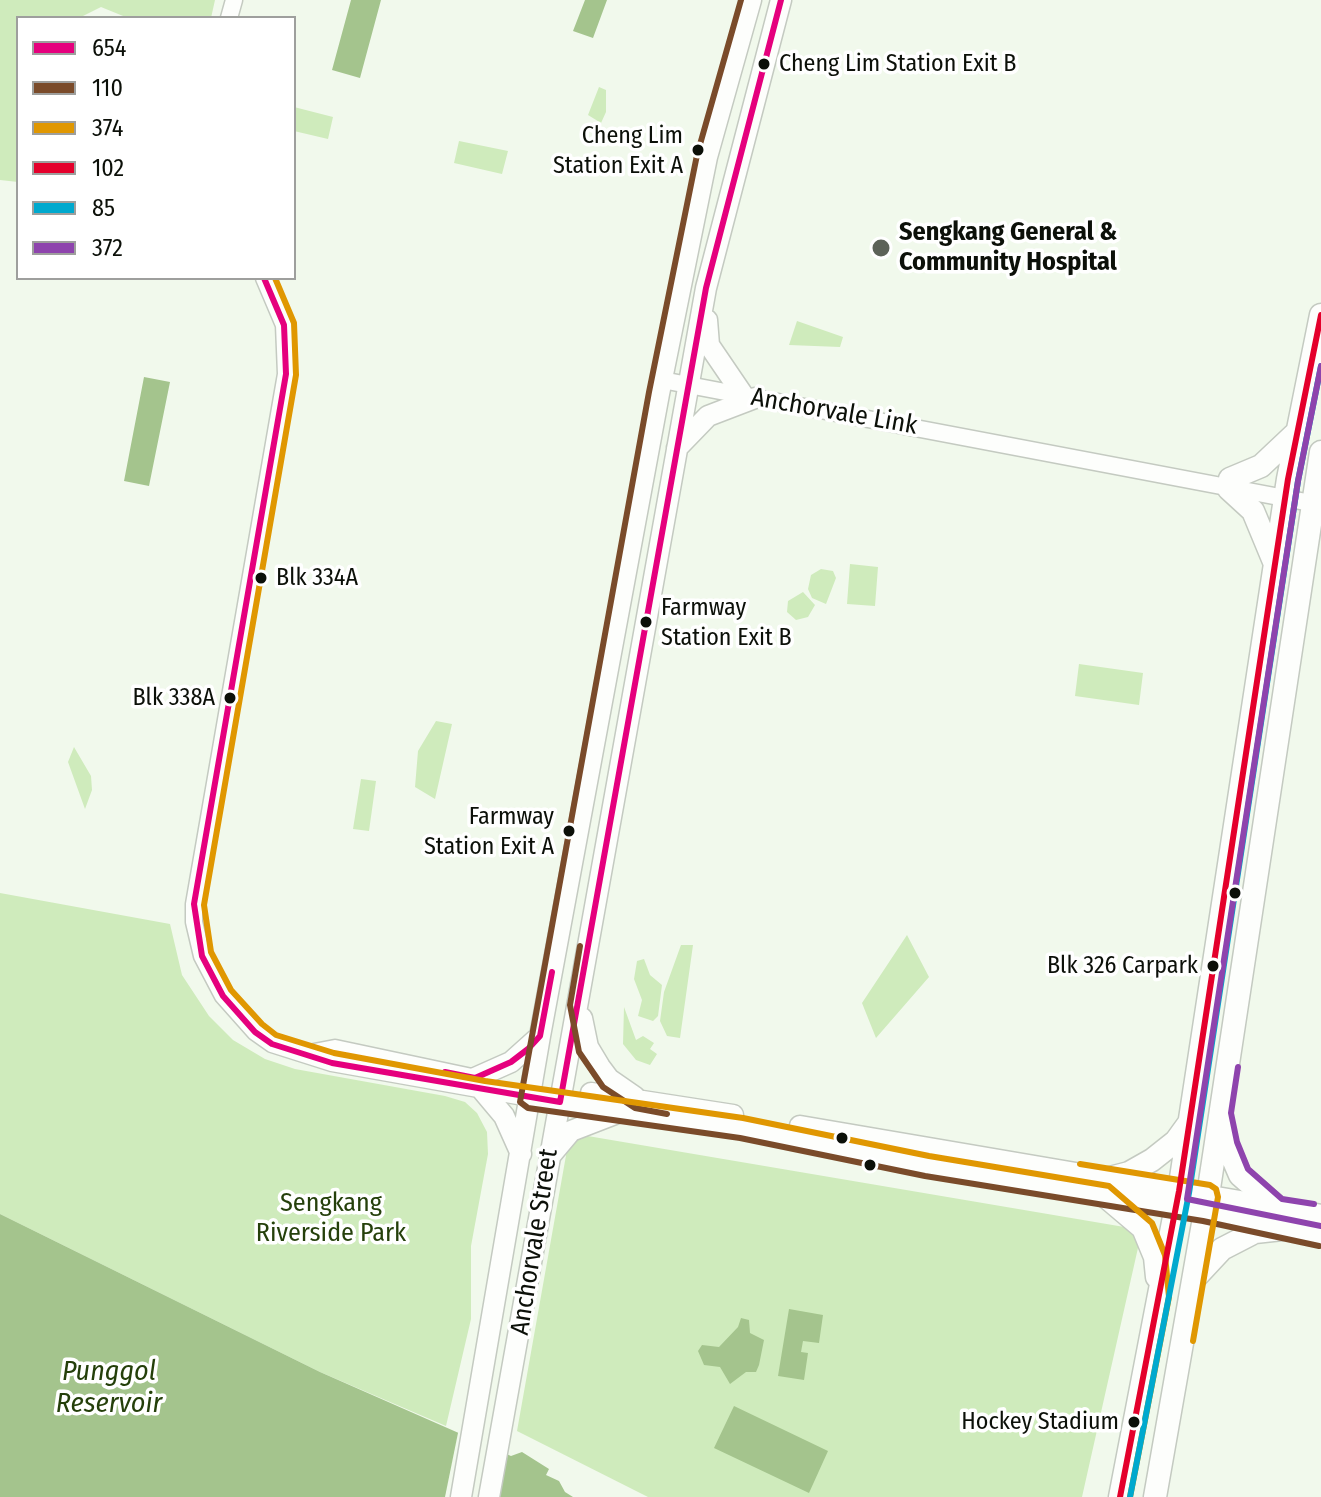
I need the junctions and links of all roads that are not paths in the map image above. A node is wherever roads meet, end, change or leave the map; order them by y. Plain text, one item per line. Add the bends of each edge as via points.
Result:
1 (751, 0) edge
2 (781, 0) edge
3 (265, 280) edge
4 (706, 288) junction
5 (1321, 315) edge
6 (662, 380) junction
7 (687, 385) junction
8 (749, 396) junction
9 (1296, 433) junction
10 (676, 449) junction
11 (1321, 452) edge
12 (1230, 484) junction
13 (1286, 493) junction
14 (1317, 498) edge
15 (1321, 540) edge
16 (1304, 562) junction
17 (1275, 565) junction
18 (580, 1005) junction
19 (540, 1036) junction
20 (479, 1085) junction
21 (530, 1092) junction
22 (561, 1096) junction
23 (630, 1105) junction
24 (1221, 1113) junction
25 (1189, 1122) junction
26 (521, 1154) junction
27 (547, 1161) junction
28 (1105, 1187) junction
29 (1177, 1199) junction
30 (1207, 1203) junction
31 (1321, 1215) edge
32 (1280, 1218) junction
33 (1321, 1236) edge
34 (1194, 1280) junction
35 (1159, 1298) junction
36 (461, 1497) edge
37 (489, 1497) edge
38 (1120, 1497) edge
39 (1155, 1497) edge

1 - 6 street, Anchorvale Street via 707,157
2 - 4 street, Anchorvale Street
3 - 20 street via 284,325 286,374 210,796 194,922 202,956 244,1021 272,1044 332,1063
4 - 7 street, Anchorvale Street
4 - 8 street via 709,345
5 - 9 main road
6 - 7 street, Anchorvale Link
6 - 19 street, Anchorvale Street
7 - 8 street, Anchorvale Link
7 - 10 street, Anchorvale Street
8 - 10 street via 708,416
8 - 12 street, Anchorvale Link via 1006,443 1027,452
9 - 12 main road via 1261,466
9 - 13 main road
10 - 18 street, Anchorvale Street
11 - 14 main road
12 - 13 street, Anchorvale Link
12 - 17 main road via 1253,511
13 - 14 street, Anchorvale Link
13 - 17 main road
14 - 16 main road
15 - 16 main road
16 - 24 main road
17 - 25 main road
18 - 22 street, Anchorvale Street
18 - 23 street via 588,1047
19 - 20 street
19 - 21 street, Anchorvale Street
20 - 21 street
20 - 26 street via 504,1116
21 - 22 street
21 - 26 street, Anchorvale Street
22 - 23 street
22 - 27 street, Anchorvale Street
23 - 27 street via 571,1131
23 - 28 street via 927,1166
24 - 30 main road
24 - 32 main road via 1240,1175
25 - 28 main road via 1152,1160
25 - 29 main road
26 - 36 street, Anchorvale Street
27 - 37 street, Anchorvale Street
28 - 29 street
28 - 35 main road via 1143,1228 1155,1257
29 - 30 street
29 - 35 main road
30 - 32 street
30 - 34 main road
31 - 32 street
32 - 33 street
32 - 34 main road via 1222,1249
34 - 39 main road
35 - 38 main road

